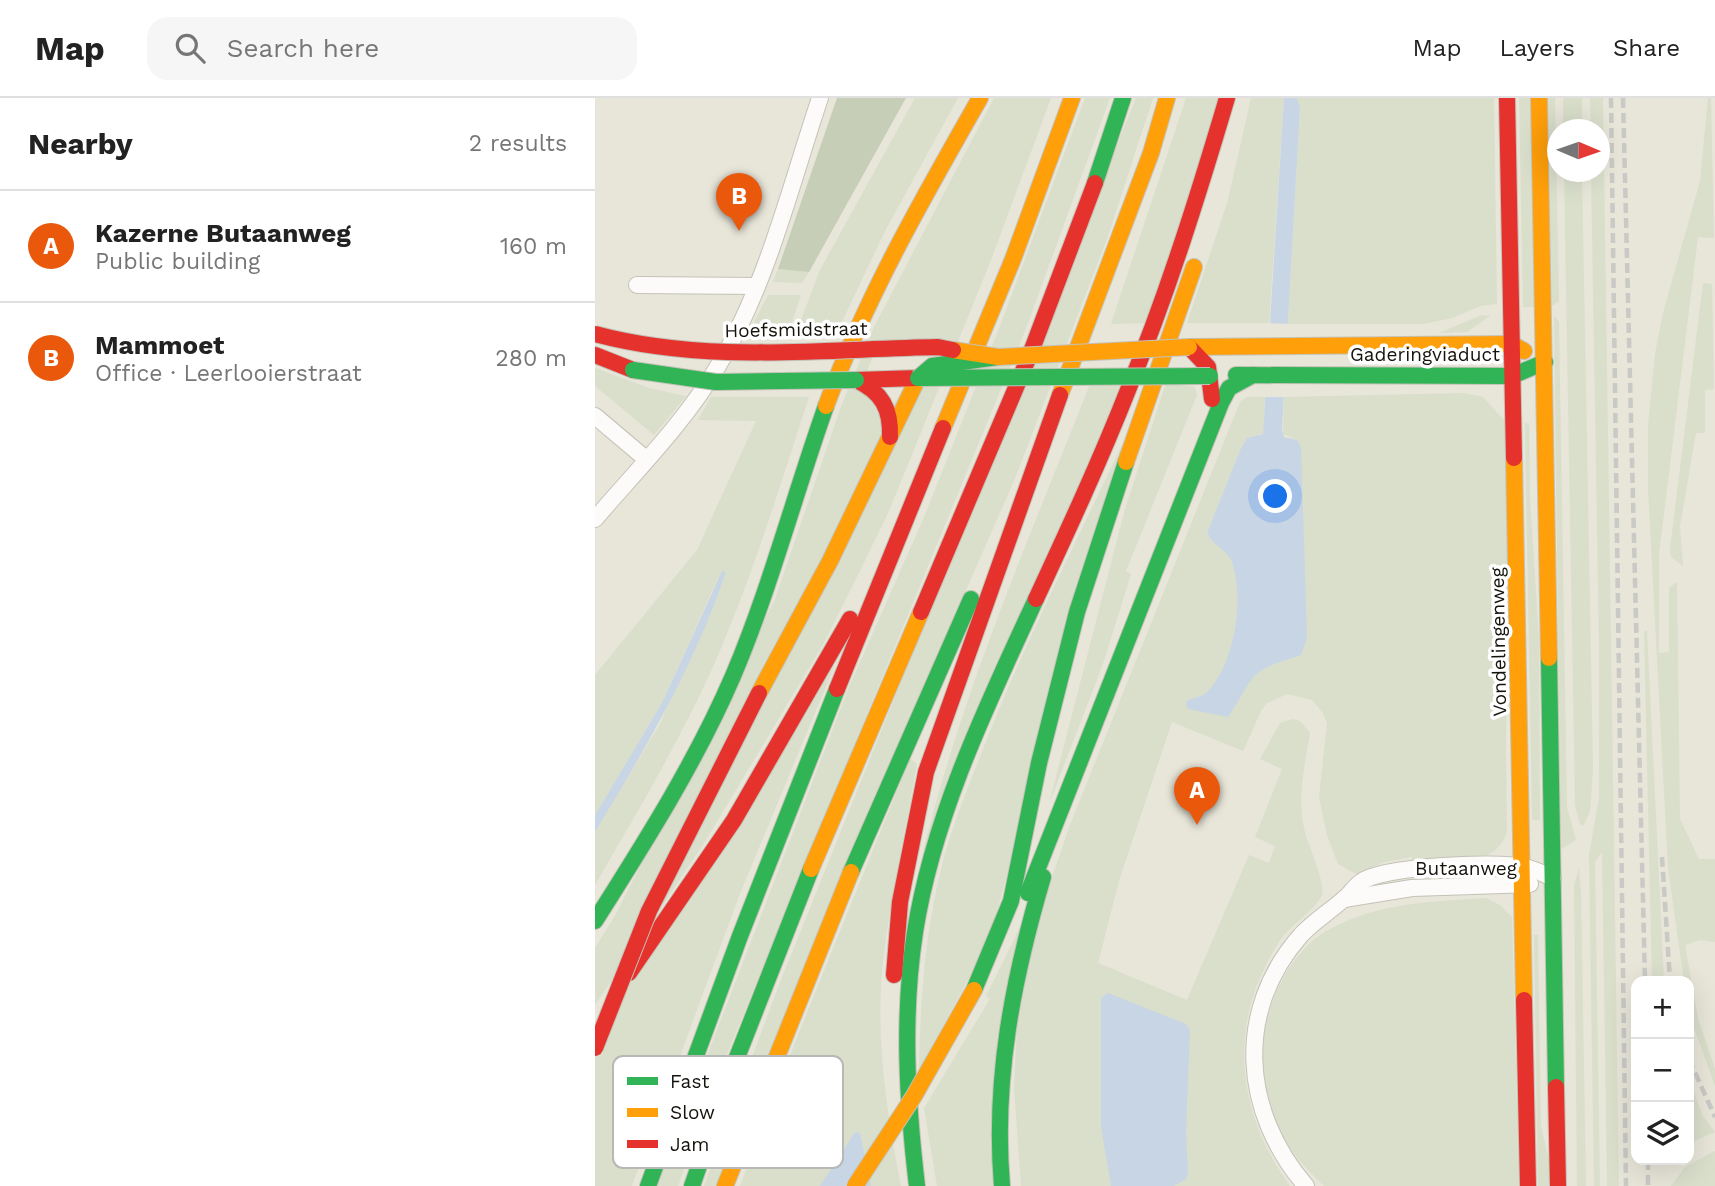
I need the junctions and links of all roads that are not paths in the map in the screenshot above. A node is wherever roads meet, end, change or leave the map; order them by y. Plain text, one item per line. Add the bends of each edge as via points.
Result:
1 (820, 98) edge
2 (980, 98) edge
3 (1072, 98) edge
4 (1123, 98) edge
5 (1167, 98) edge
6 (1227, 98) edge
7 (1238, 98) edge
8 (1507, 98) edge
9 (1539, 98) edge
10 (1216, 191) dead end
11 (1197, 256) dead end
12 (637, 285) dead end
13 (757, 286) junction
14 (595, 334) edge
15 (1512, 344) junction
16 (1189, 348) junction
17 (595, 355) edge
18 (998, 357) junction
19 (1545, 362) junction
20 (1253, 375) junction
21 (1210, 376) junction
22 (1512, 376) junction
23 (918, 378) junction
24 (856, 380) junction
25 (595, 416) edge
26 (1212, 427) junction
27 (890, 440) junction
28 (1036, 457) junction
29 (646, 459) junction
30 (595, 519) edge
31 (904, 522) junction
32 (1085, 744) junction
33 (1523, 866) junction
34 (1553, 878) junction
35 (1524, 886) junction
36 (1362, 888) junction
37 (595, 920) edge
38 (984, 970) junction
39 (595, 1022) edge
40 (595, 1048) edge
41 (695, 1056) edge
42 (737, 1056) edge
43 (775, 1056) edge
44 (900, 1118) junction
45 (654, 1168) edge
46 (698, 1168) edge
47 (732, 1168) edge
48 (648, 1186) edge
49 (692, 1186) edge
50 (725, 1186) edge
51 (855, 1186) edge
52 (914, 1186) edge
53 (1002, 1186) edge
54 (1306, 1186) edge
55 (1528, 1186) edge
56 (1559, 1186) edge

1 - 13 street
2 - 37 main road via 890,263 839,369 757,612 713,718 649,835
3 - 31 main road via 1003,286
4 - 42 main road via 1080,229
5 - 28 main road via 1151,153
6 - 52 main road via 1170,279 1112,430 960,770 923,896 909,996
7 - 10 main road
8 - 15 main road, Vondelingenweg
9 - 19 main road
11 - 38 main road via 1077,612 1039,763 1020,867
12 - 13 street
13 - 29 street via 718,366
14 - 18 main road, Hoefsmidstraat, bridge via 636,345 705,352 938,347
15 - 16 main road, Gaderingviaduct
15 - 19 main road, Gaderingviaduct
15 - 22 main road, Vondelingenweg
16 - 18 main road, Gaderingviaduct, bridge
16 - 21 main road via 1202,358
17 - 24 main road, bridge via 665,379 696,383
18 - 23 main road, bridge via 932,366
19 - 22 main road, Gaderingviaduct
19 - 34 main road
20 - 21 main road, Gaderingviaduct
20 - 22 main road, Gaderingviaduct
20 - 26 main road via 1229,388
21 - 23 main road, Gaderingviaduct, bridge
21 - 26 main road
22 - 33 main road, Vondelingenweg
23 - 24 main road
23 - 27 main road
24 - 27 main road via 870,385 890,408
25 - 29 street
26 - 32 main road
27 - 40 main road, bridge via 677,848 617,982
28 - 43 main road via 898,758
28 - 44 main road via 926,772 910,843 895,957 892,1034
29 - 30 street
31 - 39 main road via 734,820
31 - 41 main road
32 - 38 main road via 1018,913
32 - 53 main road via 1030,918 1009,1009 997,1151
33 - 34 street, Butaanweg
33 - 35 main road, Vondelingenweg
33 - 36 street, Butaanweg via 1411,867
34 - 35 street, Butaanweg
34 - 56 main road
35 - 36 street, Butaanweg
35 - 55 main road, Vondelingenweg
36 - 54 street, Butaanweg via 1302,935 1274,973 1259,1012 1254,1060 1259,1103 1272,1137
38 - 44 main road, bridge
44 - 51 main road, bridge
44 - 52 main road
45 - 48 main road
46 - 49 main road
47 - 50 main road

